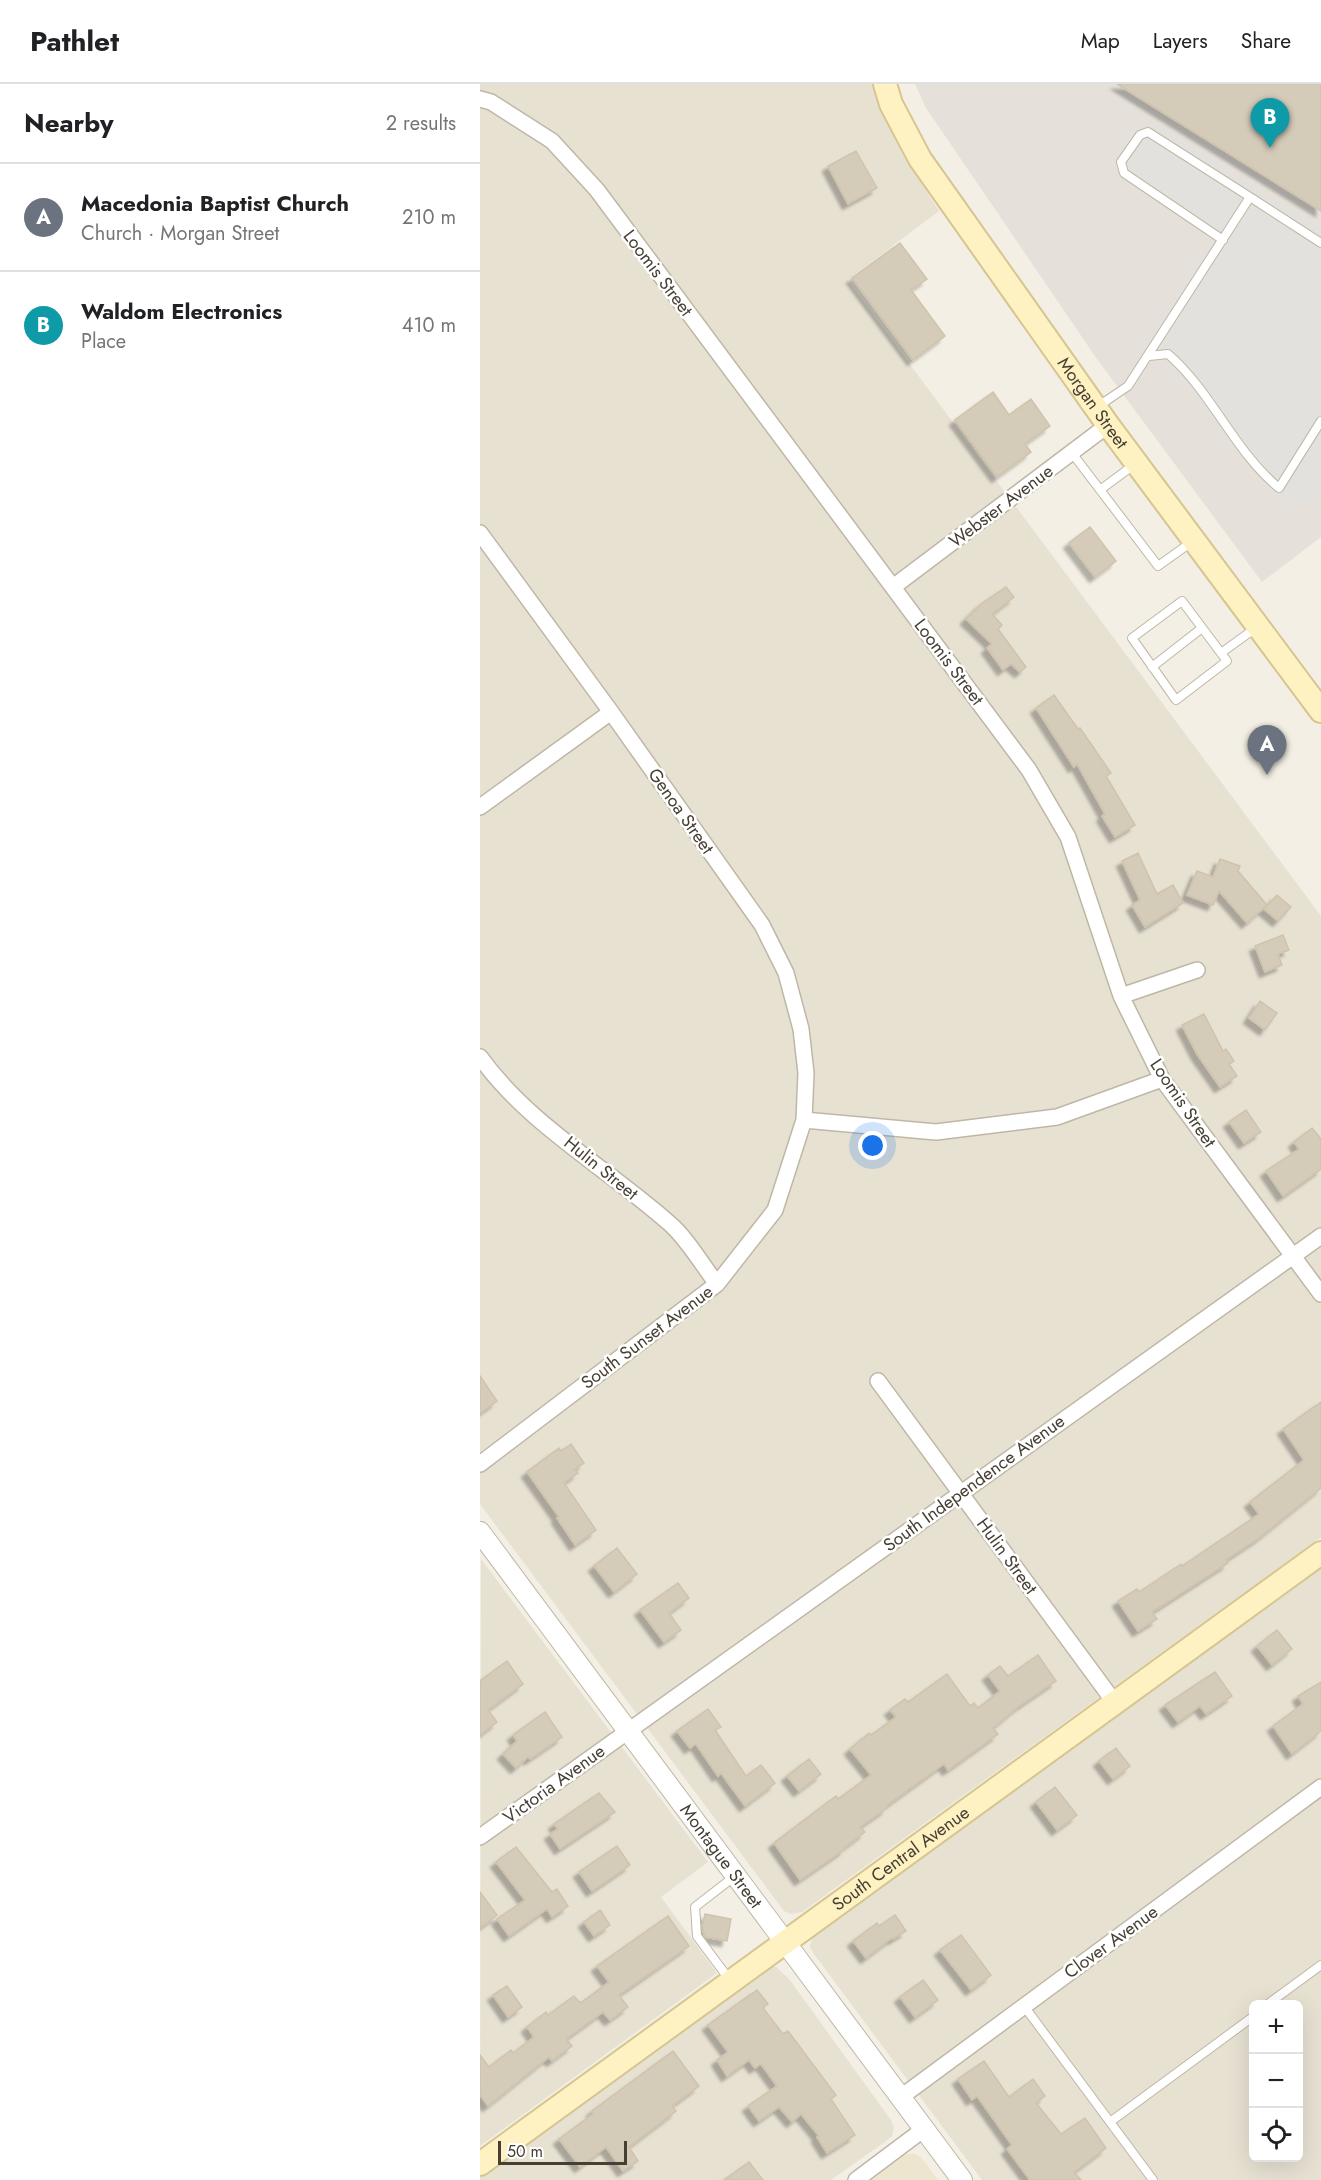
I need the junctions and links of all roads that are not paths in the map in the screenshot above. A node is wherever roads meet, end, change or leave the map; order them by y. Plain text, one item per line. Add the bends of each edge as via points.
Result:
1 (885, 84) edge
2 (480, 99) edge
3 (1250, 197) junction
4 (1223, 240) junction
5 (1321, 243) edge
6 (1149, 356) junction
7 (1102, 417) junction
8 (1321, 421) edge
9 (1072, 453) junction
10 (1137, 463) junction
11 (1100, 490) junction
12 (480, 533) edge
13 (1194, 540) junction
14 (893, 587) junction
15 (1258, 626) junction
16 (1202, 628) junction
17 (1221, 653) junction
18 (1152, 667) junction
19 (1321, 711) edge
20 (611, 712) junction
21 (480, 807) edge
22 (1197, 970) dead end
23 (1121, 996) junction
24 (480, 1057) edge
25 (1162, 1079) junction
26 (804, 1120) junction
27 (1321, 1236) edge
28 (1293, 1256) junction
29 (717, 1284) junction
30 (1321, 1294) edge
31 (878, 1381) dead end
32 (480, 1464) edge
33 (961, 1492) junction
34 (480, 1532) edge
35 (1321, 1553) edge
36 (1115, 1703) junction
37 (628, 1731) junction
38 (1321, 1787) edge
39 (480, 1837) edge
40 (736, 1876) junction
41 (786, 1943) junction
42 (1321, 1965) edge
43 (731, 1982) junction
44 (1274, 2000) edge
45 (1024, 2006) junction
46 (1249, 2020) edge
47 (900, 2097) junction
48 (1110, 2122) junction
49 (924, 2129) junction
50 (480, 2164) edge
51 (856, 2180) edge
52 (962, 2180) edge
53 (1153, 2180) edge

1 - 7 main road, Morgan Street via 891,104 920,159
2 - 14 street, Loomis Street via 552,141 597,190
3 - 4 lane
3 - 4 lane via 1148,132 1140,135 1121,162 1124,173
3 - 5 lane
4 - 6 lane
6 - 7 lane
6 - 8 lane via 1168,354 1186,369 1262,474 1279,488
7 - 9 street, Webster Avenue
7 - 10 main road, Morgan Street
9 - 11 lane
9 - 14 street, Webster Avenue
10 - 11 lane
10 - 13 main road, Morgan Street
11 - 13 lane via 1158,566
12 - 20 street, Genoa Street
13 - 15 main road, Morgan Street
14 - 23 street, Loomis Street via 1029,770 1068,837
15 - 17 lane
15 - 19 main road, Morgan Street
16 - 17 lane
16 - 18 lane
16 - 18 lane via 1182,601 1132,638
17 - 18 lane via 1227,661 1176,700
20 - 21 street
20 - 26 street, Genoa Street via 762,925 786,973 801,1029 806,1073
22 - 23 street
23 - 25 street, Loomis Street
24 - 29 street, Hulin Street via 496,1078 549,1126 671,1224
25 - 26 street via 1057,1118 936,1132
25 - 28 street, Loomis Street
26 - 29 street, South Sunset Avenue via 775,1210
27 - 28 street, South Independence Avenue
28 - 30 street, Loomis Street
28 - 33 street, South Independence Avenue
29 - 32 street, South Sunset Avenue
31 - 33 street, Hulin Street
33 - 36 street, Hulin Street
33 - 37 street, South Independence Avenue
34 - 37 street, Montague Street
35 - 36 main road, South Central Avenue
36 - 41 main road, South Central Avenue
37 - 39 street, Victoria Avenue
37 - 40 street, Montague Street
38 - 45 street, Clover Avenue
40 - 41 street, Montague Street
40 - 43 lane via 695,1907 698,1936
41 - 43 main road, South Central Avenue
41 - 47 street, Montague Street
42 - 44 lane
43 - 50 main road, South Central Avenue
45 - 47 street, Clover Avenue
45 - 48 lane
46 - 48 lane
47 - 49 street, Montague Street
48 - 53 lane
49 - 51 street
49 - 52 street, Montague Street

